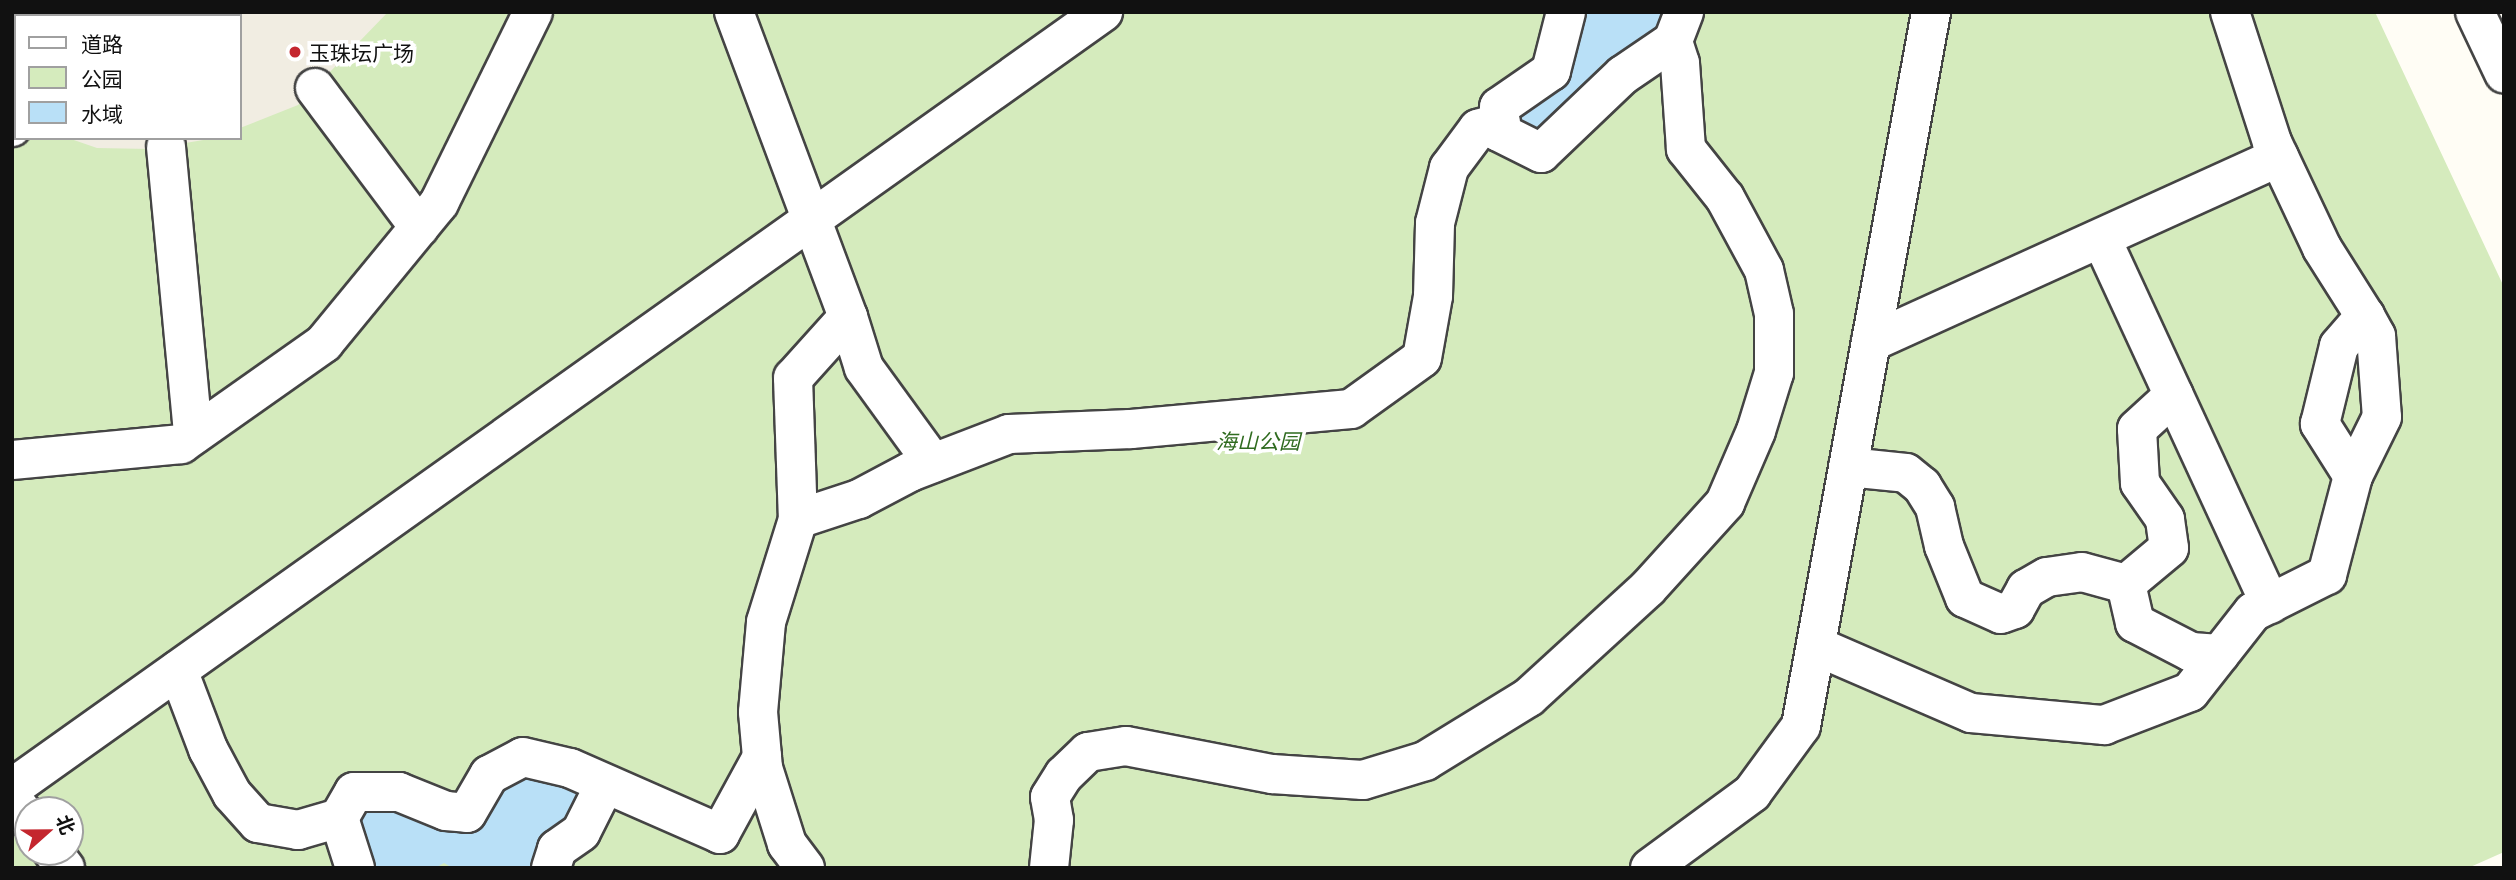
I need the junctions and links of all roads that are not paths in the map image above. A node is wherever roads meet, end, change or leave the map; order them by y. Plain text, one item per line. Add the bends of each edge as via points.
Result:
1 (533, 12) edge
2 (734, 12) edge
3 (1103, 12) edge
4 (1566, 12) edge
5 (1931, 12) edge
6 (2230, 12) edge
7 (2475, 12) edge
8 (1678, 27) edge
9 (2504, 73) edge
10 (315, 88) dead end
11 (1501, 121) junction
12 (166, 147) dead end
13 (2279, 157) junction
14 (809, 222) junction
15 (419, 226) junction
16 (2102, 240) junction
17 (2365, 316) junction
18 (848, 317) junction
19 (1871, 342) junction
20 (2174, 395) junction
21 (194, 435) junction
22 (12, 460) edge
23 (933, 463) junction
24 (1848, 467) junction
25 (2353, 476) junction
26 (798, 519) junction
27 (2126, 584) junction
28 (2270, 604) junction
29 (1816, 646) junction
30 (2220, 654) junction
31 (178, 670) junction
32 (762, 757) junction
33 (604, 786) junction
34 (12, 788) edge
35 (339, 818) junction
36 (355, 868) edge
37 (551, 868) edge
38 (804, 868) edge
39 (1049, 868) edge
40 (1650, 868) edge

1 - 15 street via 439,202
2 - 14 street
3 - 14 street
4 - 11 street via 1551,71 1499,107
5 - 19 street
6 - 13 street
7 - 9 street
8 - 11 street via 1541,153 1499,132
8 - 39 street via 1686,149 1725,198 1765,270 1774,314 1774,373 1756,431 1725,503 1648,588 1529,697 1425,761 1363,780 1272,774 1126,747 1088,752 1050,797 1055,820
10 - 15 street
11 - 23 street via 1478,129 1449,168 1435,223 1433,296 1422,358 1351,408 1131,429 1009,433
12 - 21 street
13 - 16 street
13 - 17 street via 2322,248
14 - 18 street
14 - 31 street
15 - 21 street via 324,343
16 - 19 street
16 - 20 street
17 - 25 street via 2376,335 2382,417
17 - 25 street via 2339,346 2320,424
18 - 23 street via 864,368
18 - 26 street via 793,378
19 - 24 street
20 - 27 street via 2137,429 2140,483 2165,519 2169,548
20 - 28 street
21 - 22 street via 181,444
23 - 26 street via 859,499
24 - 27 street via 1906,473 1922,486 1935,506 1944,546 1965,598 2001,614 2015,608 2026,589 2046,577 2082,572
24 - 29 street
25 - 28 street via 2327,575
26 - 32 street via 766,622 758,712
27 - 30 street via 2135,623 2191,652
28 - 30 street via 2253,612
29 - 30 street via 1971,713 2104,724 2190,692
29 - 40 street via 1801,726 1752,793
31 - 34 street
31 - 35 street via 208,749 232,794 258,823 298,830
32 - 33 street via 720,834
32 - 38 street via 788,844
33 - 35 street via 570,768 523,757 489,775 467,813 446,811 399,792 354,792
33 - 37 street via 581,832 557,849
35 - 36 street

